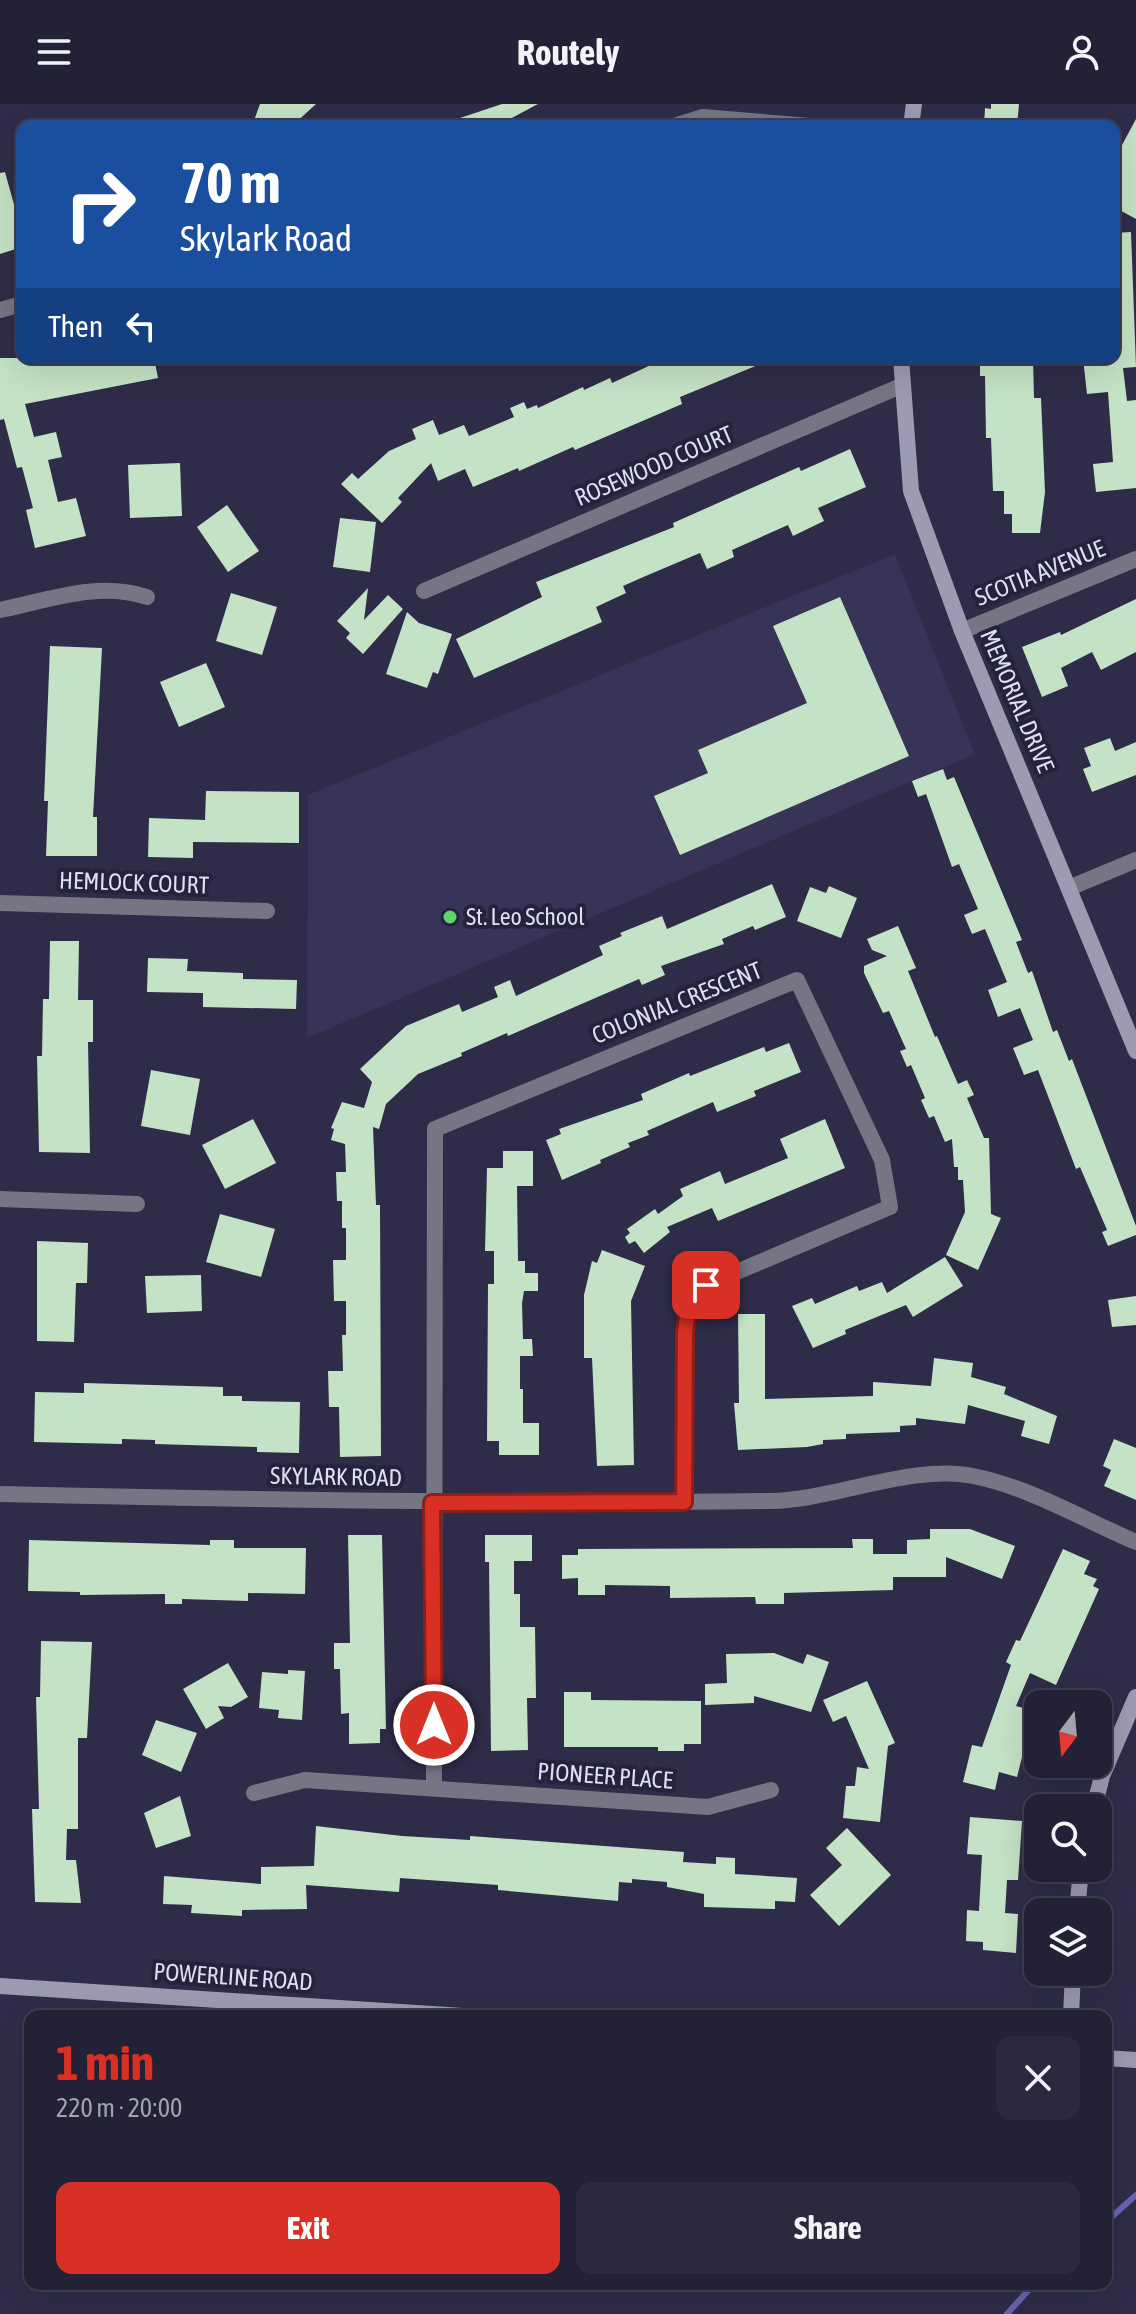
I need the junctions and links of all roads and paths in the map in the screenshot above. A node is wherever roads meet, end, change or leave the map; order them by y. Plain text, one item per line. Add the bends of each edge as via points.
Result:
1 (701, 111) edge
2 (766, 120) edge
3 (901, 364) edge
4 (903, 385) junction
5 (1136, 559) edge
6 (424, 591) dead end
7 (147, 597) dead end
8 (0, 610) edge
9 (962, 631) junction
10 (1136, 860) edge
11 (1069, 888) junction
12 (0, 903) edge
13 (267, 911) dead end
14 (1136, 1051) edge
15 (0, 1199) edge
16 (137, 1204) dead end
17 (0, 1494) edge
18 (684, 1502) junction
19 (432, 1503) junction
20 (1136, 1542) edge
21 (1136, 1697) edge
22 (434, 1788) junction
23 (771, 1790) dead end
24 (254, 1793) dead end
25 (1098, 1794) edge
26 (0, 1986) edge
27 (1072, 1986) edge
28 (370, 2010) edge
29 (1071, 2010) edge
30 (1112, 2058) edge
31 (1136, 2060) edge

1 - 2 street
3 - 4 main road, MEMORIAL DRIVE
4 - 6 street, ROSEWOOD COURT
4 - 9 main road, MEMORIAL DRIVE via 911,491
5 - 9 street, SCOTIA AVENUE
7 - 8 street via 101,589
9 - 11 main road, MEMORIAL DRIVE
10 - 11 street
11 - 14 main road, MEMORIAL DRIVE
12 - 13 street, HEMLOCK COURT
15 - 16 street
17 - 19 street, SKYLARK ROAD
18 - 19 street, SKYLARK ROAD
18 - 19 street, COLONIAL CRESCENT via 685,1333 694,1296 706,1285 890,1207 882,1160 797,980 435,1129
18 - 20 street, SKYLARK ROAD via 787,1501 937,1474 972,1476
19 - 22 street
21 - 25 main road
22 - 23 street, PIONEER PLACE via 708,1807
22 - 24 street, PIONEER PLACE via 305,1780
26 - 28 main road, POWERLINE ROAD
27 - 29 main road
30 - 31 main road

